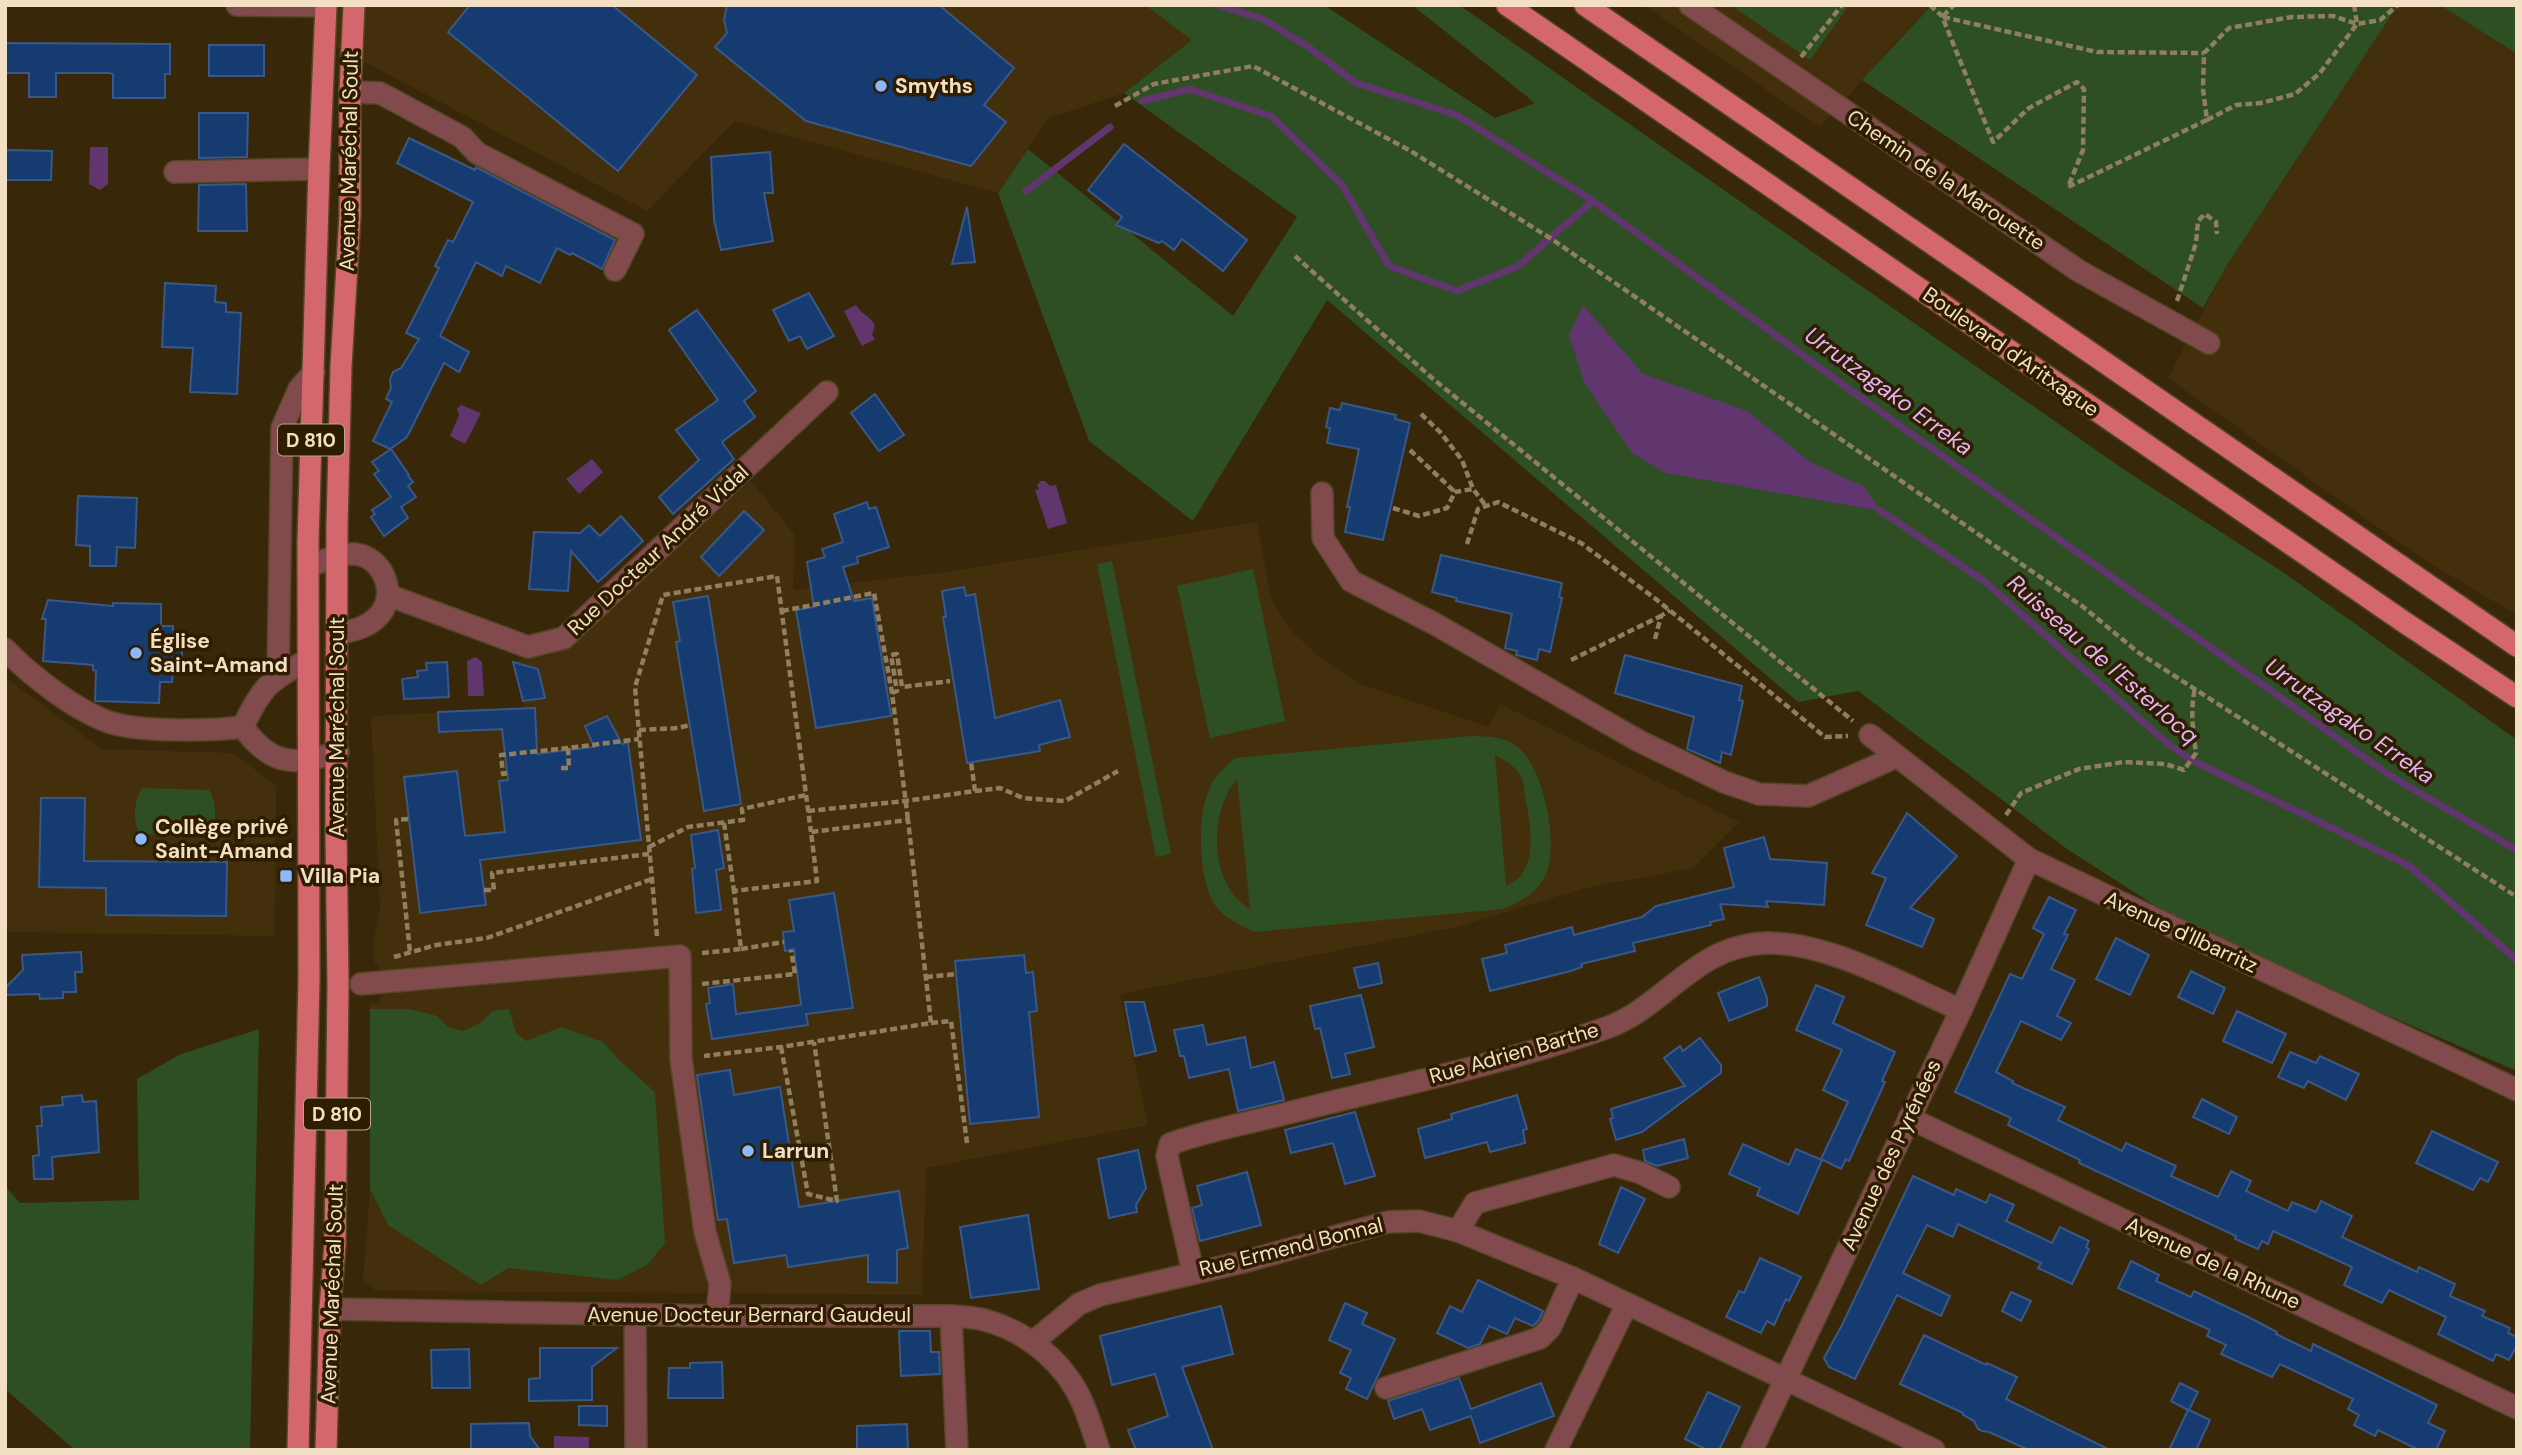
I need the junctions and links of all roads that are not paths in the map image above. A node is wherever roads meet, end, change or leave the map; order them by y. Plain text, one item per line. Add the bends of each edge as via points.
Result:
1 (237, 5) edge
2 (326, 5) edge
3 (354, 5) edge
4 (1507, 5) edge
5 (1585, 5) edge
6 (1690, 5) edge
7 (350, 92) junction
8 (319, 169) junction
9 (175, 172) dead end
10 (615, 270) dead end
11 (2209, 342) dead end
12 (314, 372) junction
13 (827, 392) dead end
14 (1322, 493) dead end
15 (337, 555) junction
16 (308, 567) junction
17 (388, 595) junction
18 (338, 633) junction
19 (2517, 646) edge
20 (5, 649) edge
21 (308, 660) junction
22 (278, 676) junction
23 (2517, 697) edge
24 (243, 727) junction
25 (1870, 735) road end
26 (338, 752) junction
27 (1896, 757) junction
28 (310, 761) junction
29 (2029, 859) junction
30 (361, 984) dead end
31 (1961, 1010) junction
32 (2517, 1090) edge
33 (1909, 1118) junction
34 (1669, 1187) dead end
35 (1458, 1231) junction
36 (1193, 1272) junction
37 (1573, 1278) junction
38 (1627, 1304) junction
39 (330, 1308) junction
40 (635, 1315) junction
41 (717, 1316) junction
42 (951, 1316) junction
43 (1033, 1342) junction
44 (1786, 1379) junction
45 (1386, 1388) dead end
46 (2517, 1408) edge
47 (298, 1450) edge
48 (326, 1450) edge
49 (636, 1450) edge
50 (957, 1450) edge
51 (1099, 1450) edge
52 (1556, 1450) edge
53 (1752, 1450) edge
54 (1934, 1450) edge

1 - 2 street
2 - 8 main road, D 810
3 - 7 main road, Avenue Maréchal Soult / D 810
4 - 23 main road, Boulevard d'Aritxague
5 - 19 main road, Boulevard d'Aritxague
6 - 11 street, Chemin de la Marouette via 2079,271
7 - 10 street via 380,93 462,136 477,153 633,234
7 - 15 main road, Avenue Maréchal Soult / D 810
8 - 9 street
8 - 12 main road, D 810
12 - 16 main road, D 810
12 - 22 street via 299,389 282,429
13 - 17 street, Rue Docteur André Vidal via 564,638 528,647
14 - 27 street via 1323,538 1351,580 1639,741 1724,782 1759,794 1808,796
15 - 16 street
15 - 17 street via 368,558 383,573
15 - 18 main road, Avenue Maréchal Soult / D 810
16 - 21 main road, D 810
17 - 18 street via 385,607 370,623
18 - 26 main road, Avenue Maréchal Soult / D 810
20 - 24 street via 79,707 114,723 222,730
21 - 22 street
21 - 28 main road, D 810
22 - 24 street via 263,688
24 - 28 street via 264,752 281,759
25 - 27 street, Avenue d'Ilbarritz
26 - 28 street
26 - 39 main road, Avenue Maréchal Soult / D 810 via 335,1244
27 - 29 street, Avenue d'Ilbarritz
28 - 47 main road, D 810
29 - 31 street, Avenue des Pyrénées
29 - 32 street, Avenue d'Ilbarritz
30 - 41 street via 680,956 681,1059 705,1232 720,1284
31 - 33 street, Avenue des Pyrénées
31 - 36 street, Rue Adrien Barthe via 1812,947 1764,943 1734,948 1708,958 1633,1015 1608,1027 1487,1063 1170,1144 1167,1156
33 - 44 street, Avenue des Pyrénées
33 - 46 street, Avenue de la Rhune
34 - 35 street via 1641,1172 1614,1165 1475,1203
35 - 36 street, Rue Ermend Bonnal via 1419,1221 1388,1222
35 - 37 street, Rue Ermend Bonnal
36 - 43 street, Rue Ermend Bonnal via 1100,1294 1079,1304
37 - 38 street, Rue Ermend Bonnal
37 - 45 street via 1550,1328 1540,1338
38 - 44 street, Rue Ermend Bonnal
38 - 52 street
39 - 40 street, Avenue Docteur Bernard Gaudeul
39 - 48 main road, Avenue Maréchal Soult / D 810
40 - 41 street, Avenue Docteur Bernard Gaudeul
40 - 49 street
41 - 42 street, Avenue Docteur Bernard Gaudeul
42 - 43 street, Avenue Docteur Bernard Gaudeul via 985,1320
42 - 50 street
43 - 51 street, Avenue Docteur Bernard Gaudeul via 1063,1371 1082,1402
44 - 53 street, Avenue des Pyrénées
44 - 54 street, Rue Ermend Bonnal

